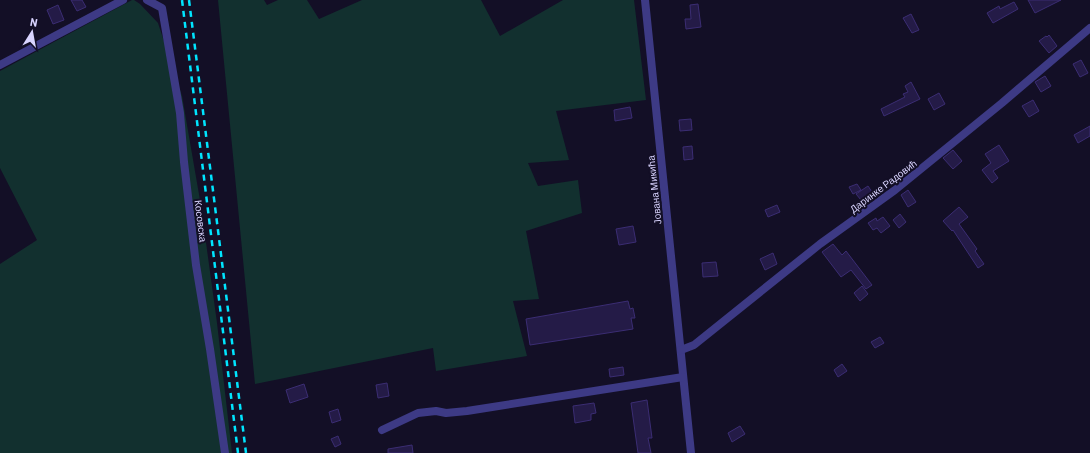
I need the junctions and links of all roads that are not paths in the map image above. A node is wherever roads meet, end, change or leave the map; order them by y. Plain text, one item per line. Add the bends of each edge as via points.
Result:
1 (123, 0) edge
2 (147, 0) edge
3 (645, 0) edge
4 (1090, 28) edge
5 (0, 65) edge
6 (680, 350) junction
7 (683, 377) junction
8 (382, 430) dead end
9 (225, 453) edge
10 (691, 453) edge

1 - 5 street
2 - 9 street, Косовска via 162,8 170,51 180,113 196,264
3 - 6 street, Јована Микића
4 - 6 street, Даринке Радовић via 1002,104 895,190 820,244 694,344
6 - 7 street, Јована Микића
7 - 8 street via 467,411 418,413
7 - 10 street, Јована Микића

